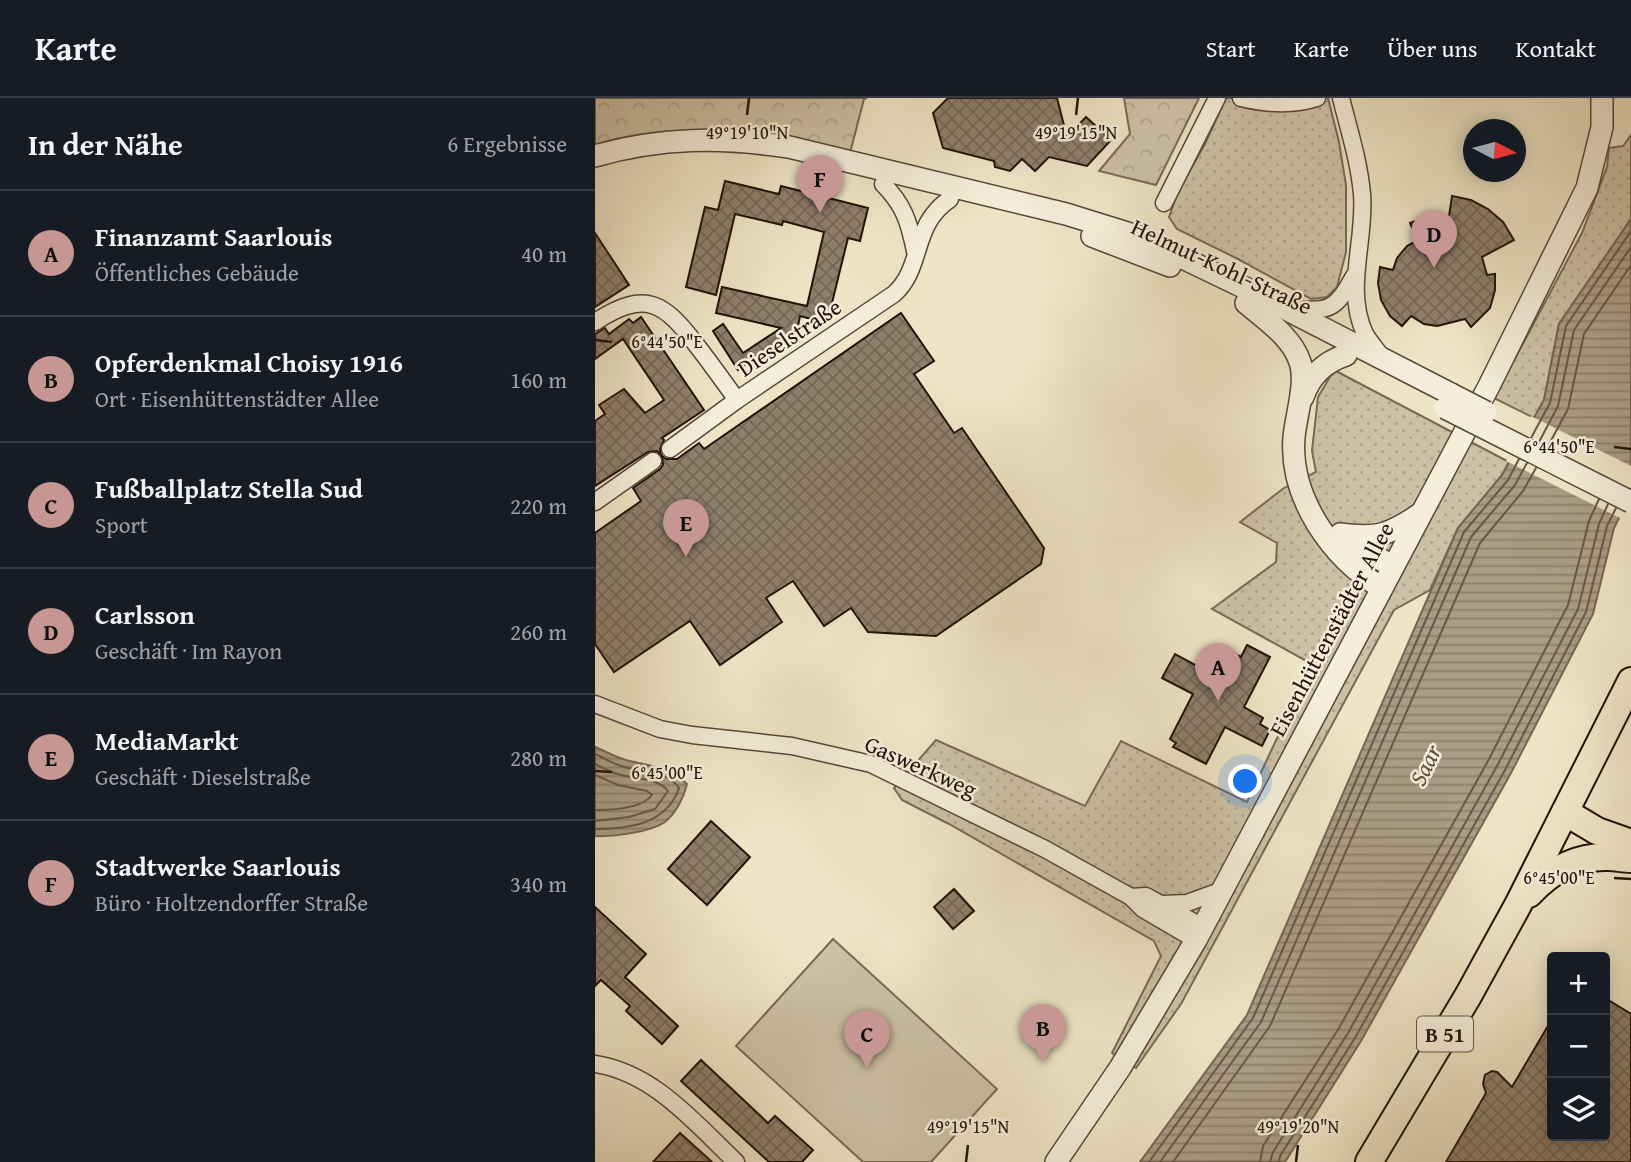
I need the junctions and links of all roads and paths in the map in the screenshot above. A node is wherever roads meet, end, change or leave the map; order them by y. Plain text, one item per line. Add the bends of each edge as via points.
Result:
1 (1217, 98) edge
2 (1241, 98) edge
3 (1317, 98) edge
4 (1341, 98) edge
5 (1602, 98) edge
6 (595, 156) edge
7 (595, 171) edge
8 (883, 184) junction
9 (950, 199) junction
10 (1164, 203) dead end
11 (915, 251) junction
12 (1355, 274) junction
13 (1246, 303) junction
14 (1286, 309) junction
15 (595, 322) edge
16 (1346, 355) junction
17 (1382, 357) junction
18 (737, 400) junction
19 (1448, 401) junction
20 (1298, 412) junction
21 (670, 449) dead end
22 (653, 461) dead end
23 (1631, 486) edge
24 (595, 502) edge
25 (1631, 502) edge
26 (1422, 512) junction
27 (1319, 524) junction
28 (1340, 534) junction
29 (1393, 567) junction
30 (1382, 588) junction
31 (1631, 681) edge
32 (595, 704) edge
33 (1560, 821) junction
34 (1624, 853) edge
35 (1223, 890) junction
36 (1131, 897) junction
37 (1163, 904) junction
38 (1518, 905) junction
39 (1200, 933) junction
40 (595, 1064) edge
41 (736, 1162) edge
42 (1056, 1162) edge
43 (1369, 1162) edge

1 - 10 street
2 - 3 street via 1282,104
4 - 12 street via 1362,196
5 - 26 street, Eisenhüttenstädter Allee via 1596,157 1574,218
6 - 14 street, Helmut-Kohl-Straße via 673,140 742,140 789,147 1117,229
7 - 8 street, Helmut-Kohl-Straße via 641,158 712,153 786,160
8 - 9 street, Helmut-Kohl-Straße
8 - 11 street via 909,219
9 - 11 street, Dieselstraße via 928,221
9 - 13 street, Helmut-Kohl-Straße via 1107,241
11 - 18 street, Dieselstraße via 903,286
12 - 14 street via 1345,294 1331,307 1320,311
12 - 17 street via 1365,334
13 - 16 street, Helmut-Kohl-Straße
13 - 20 street via 1295,350 1302,365
14 - 17 street, Helmut-Kohl-Straße
15 - 18 street via 631,304 662,308 679,322
16 - 19 street, Helmut-Kohl-Straße
16 - 20 street via 1318,370
17 - 19 street, Helmut-Kohl-Straße
18 - 21 street, Dieselstraße
19 - 23 street, bridge
19 - 25 street, bridge
20 - 27 street via 1294,439 1299,484
22 - 24 street
26 - 28 street via 1384,535
26 - 29 street, Eisenhüttenstädter Allee
27 - 28 street
27 - 30 street via 1355,570
28 - 29 street
29 - 30 street, Eisenhüttenstädter Allee
30 - 35 street, Eisenhüttenstädter Allee
31 - 33 main road, B 51
32 - 36 street, Gaswerkweg via 660,729 792,746 870,764
33 - 34 main road
33 - 38 main road, B 51
34 - 38 main road via 1555,870
35 - 37 street, Gaswerkweg via 1187,903
35 - 39 street, Eisenhüttenstädter Allee
36 - 37 street, Gaswerkweg via 1146,896
36 - 39 street, Gaswerkweg via 1143,909
37 - 39 street, Gaswerkweg
38 - 43 main road, B 51
39 - 42 street, Eisenhüttenstädter Allee via 1121,1068
40 - 41 street via 635,1076 661,1093

